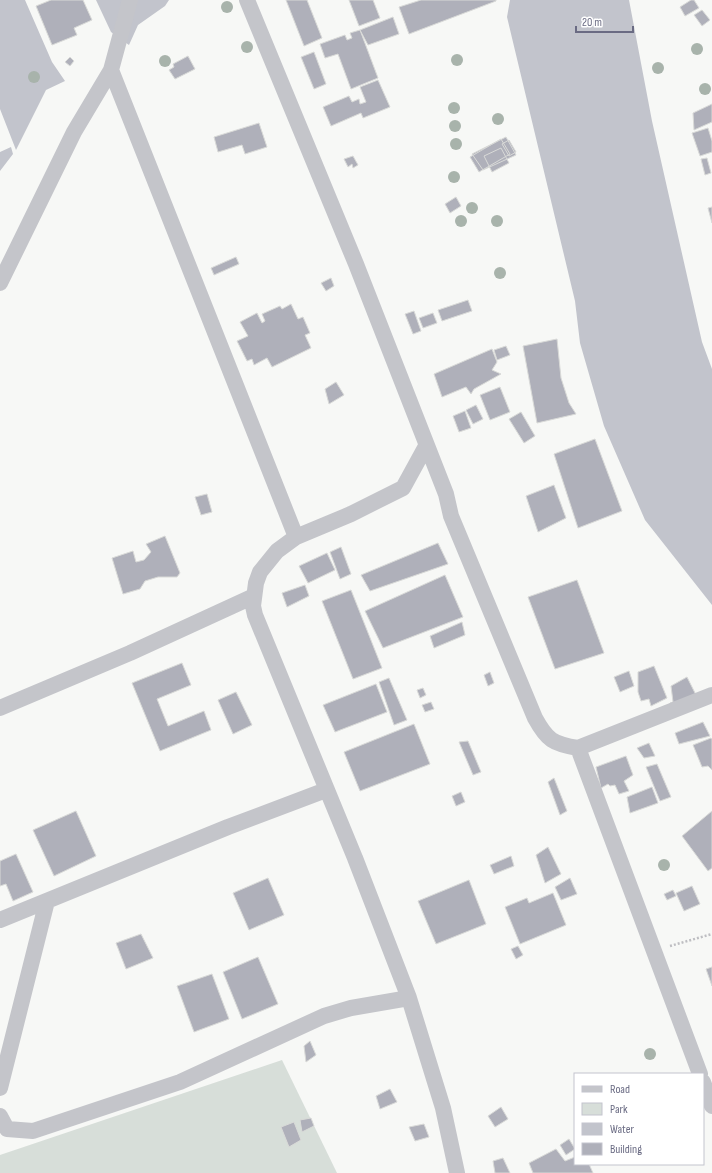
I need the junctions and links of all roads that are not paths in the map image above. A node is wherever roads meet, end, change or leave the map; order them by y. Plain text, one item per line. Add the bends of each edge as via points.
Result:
1 (130, 0) edge
2 (247, 0) edge
3 (111, 70) junction
4 (0, 283) edge
5 (426, 446) junction
6 (296, 537) junction
7 (254, 596) junction
8 (712, 695) edge
9 (0, 708) edge
10 (578, 748) junction
11 (326, 790) junction
12 (47, 901) junction
13 (0, 920) edge
14 (409, 998) junction
15 (700, 1073) edge
16 (704, 1085) edge
17 (0, 1088) edge
18 (712, 1106) edge
19 (0, 1116) edge
20 (457, 1173) edge

1 - 3 street
2 - 5 street via 356,264
3 - 4 street via 74,132
3 - 6 street
5 - 6 street via 403,488 352,514
5 - 10 street via 446,494 451,516 534,718 544,733 559,745
6 - 7 street via 269,559 260,572
7 - 9 street via 130,653
7 - 11 street via 255,615
8 - 10 street
10 - 15 street
11 - 12 street
11 - 14 street
12 - 13 street
12 - 17 street
14 - 19 street via 351,1008 324,1016 180,1082 33,1131 8,1129
14 - 20 street via 443,1108
16 - 18 street

